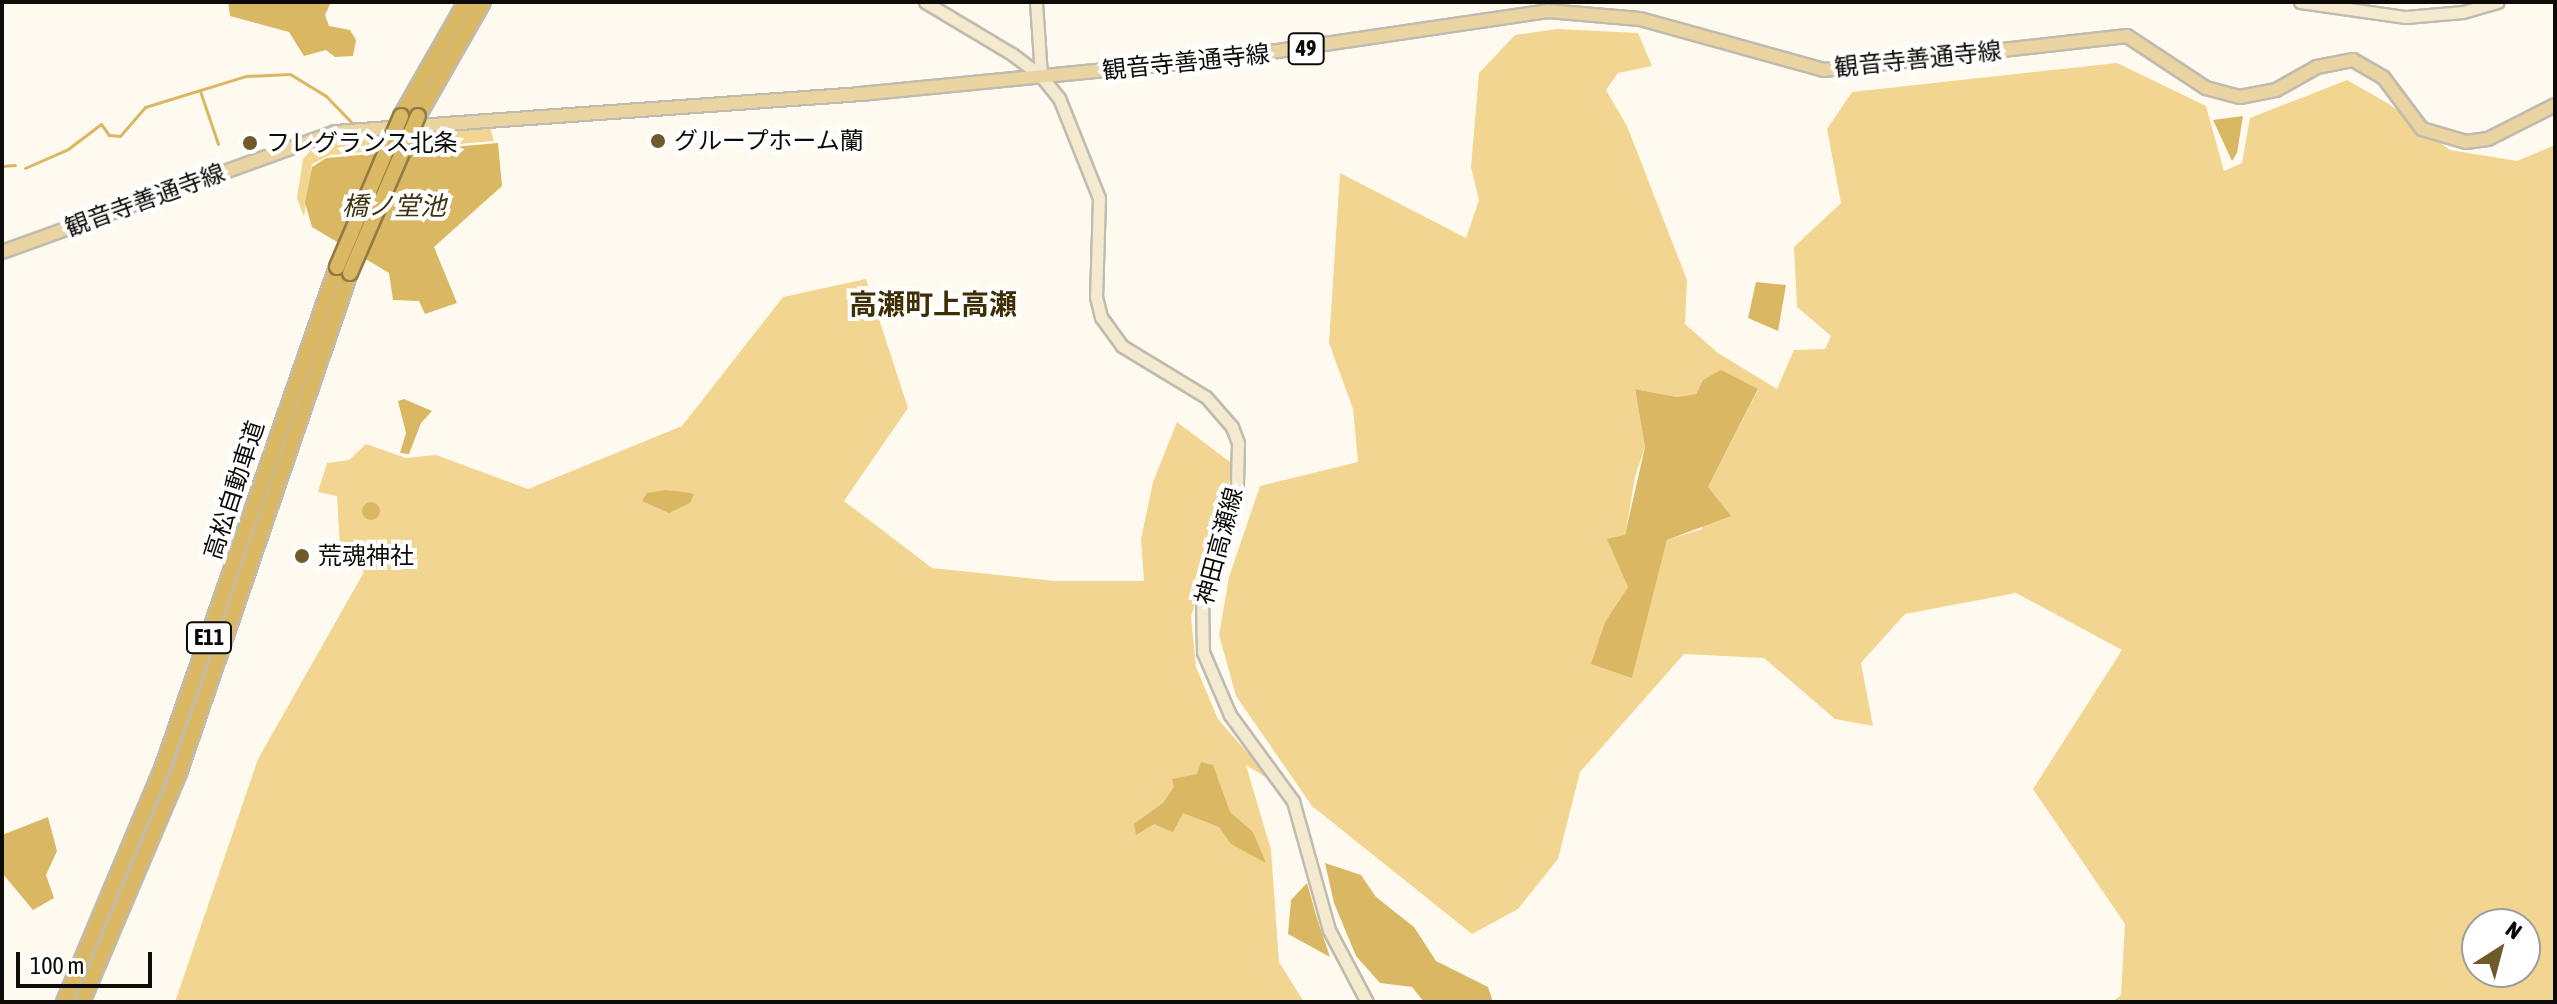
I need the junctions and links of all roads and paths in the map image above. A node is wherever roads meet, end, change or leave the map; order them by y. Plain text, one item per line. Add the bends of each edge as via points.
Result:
1 (466, 2) edge
2 (483, 2) edge
3 (925, 2) edge
4 (1036, 2) edge
5 (2300, 2) edge
6 (2498, 2) edge
7 (1041, 76) junction
8 (2555, 105) edge
9 (2, 252) edge
10 (344, 270) junction
11 (64, 1002) edge
12 (82, 1002) edge
13 (1367, 1002) edge

1 - 10 highway, 高松自動車道 / E11, bridge via 401,116
2 - 10 highway, 高松自動車道 / E11, bridge via 418,116
3 - 7 main road, 神田高瀬線
4 - 7 main road
5 - 6 main road via 2406,17 2463,12
7 - 8 main road, 観音寺善通寺線 / 49 via 1340,45 1456,21 1548,11 1615,14 1824,70 2127,36 2206,88 2240,97 2276,90 2317,67 2353,60 2383,77 2422,129 2466,142 2488,139
7 - 9 main road, 観音寺善通寺線 / 49 via 335,132
7 - 13 main road, 神田高瀬線 via 1059,98 1099,198 1095,277 1101,317 1122,346 1206,397 1222,412 1238,443 1237,485 1202,596 1205,662 1230,715 1293,801 1329,930
10 - 11 highway, 高松自動車道 / E11 via 163,766
10 - 12 highway, 高松自動車道 / E11 via 179,773

